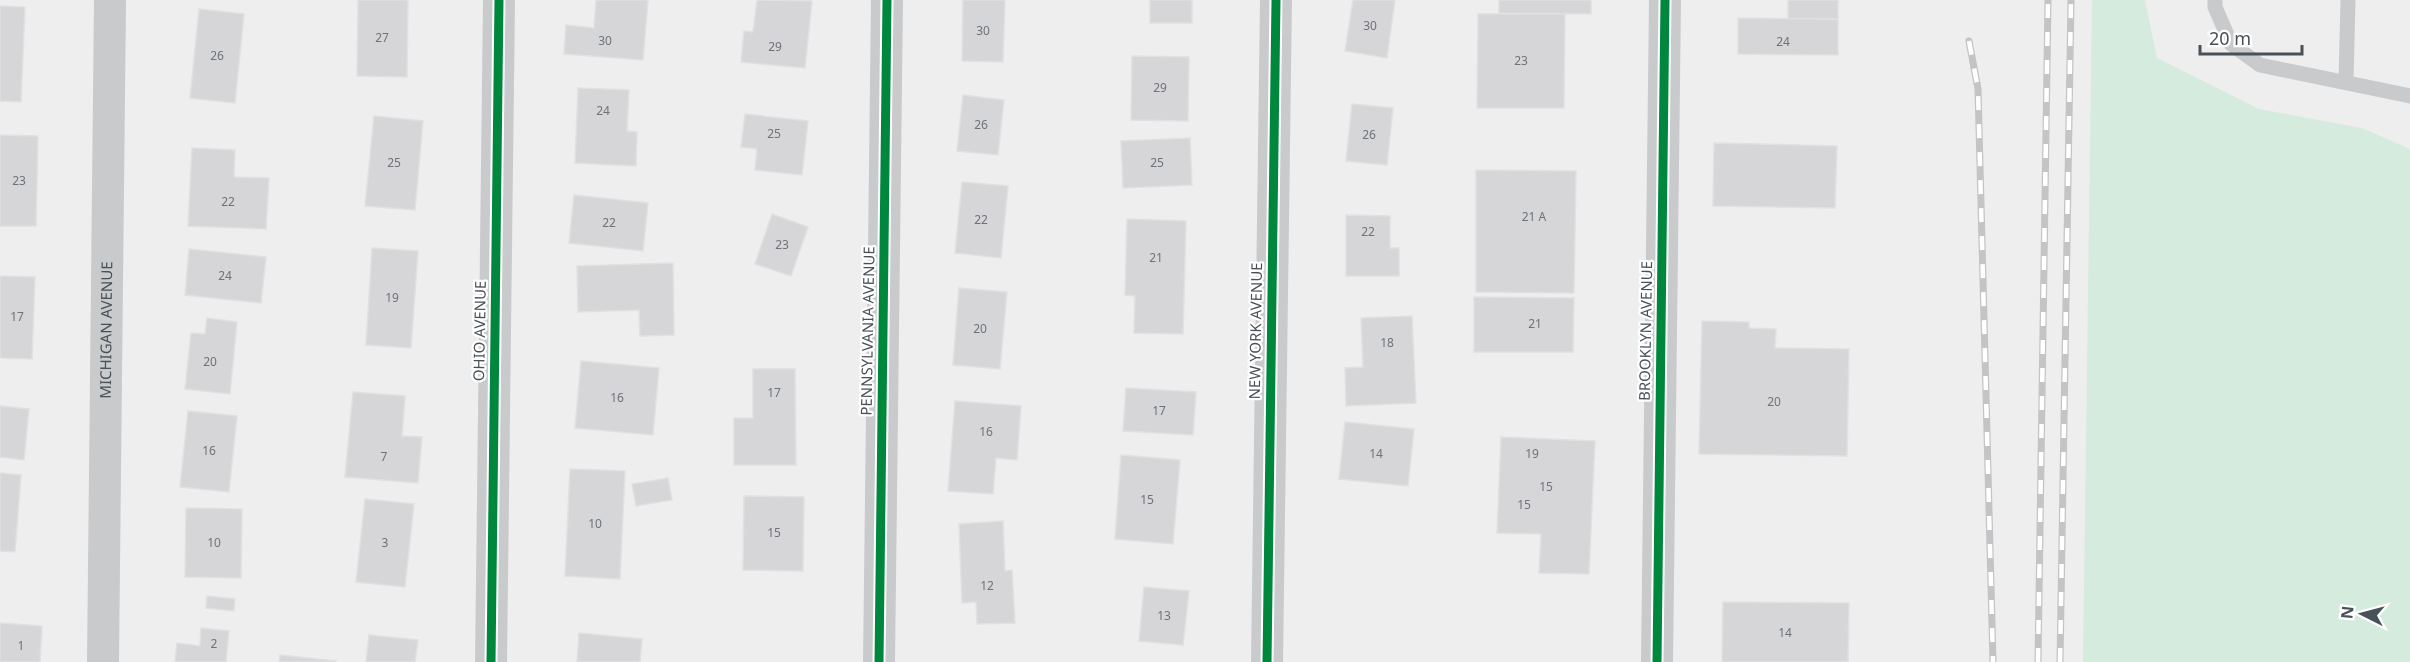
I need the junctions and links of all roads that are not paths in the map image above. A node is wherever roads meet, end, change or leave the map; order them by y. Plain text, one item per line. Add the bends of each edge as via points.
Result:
1 (110, 0) edge
2 (499, 0) edge
3 (887, 0) edge
4 (1276, 0) edge
5 (1665, 0) edge
6 (2215, 0) edge
7 (2349, 0) edge
8 (2346, 81) junction
9 (2410, 96) edge
10 (103, 662) edge
11 (491, 662) edge
12 (879, 662) edge
13 (1267, 662) edge
14 (1657, 662) edge

1 - 10 street, MICHIGAN AVENUE
2 - 11 street, OHIO AVENUE
3 - 12 street, PENNSYLVANIA AVENUE
4 - 13 street, NEW YORK AVENUE
5 - 14 street, BROOKLYN AVENUE
6 - 8 lane via 2231,44 2260,65
7 - 8 lane
8 - 9 lane

